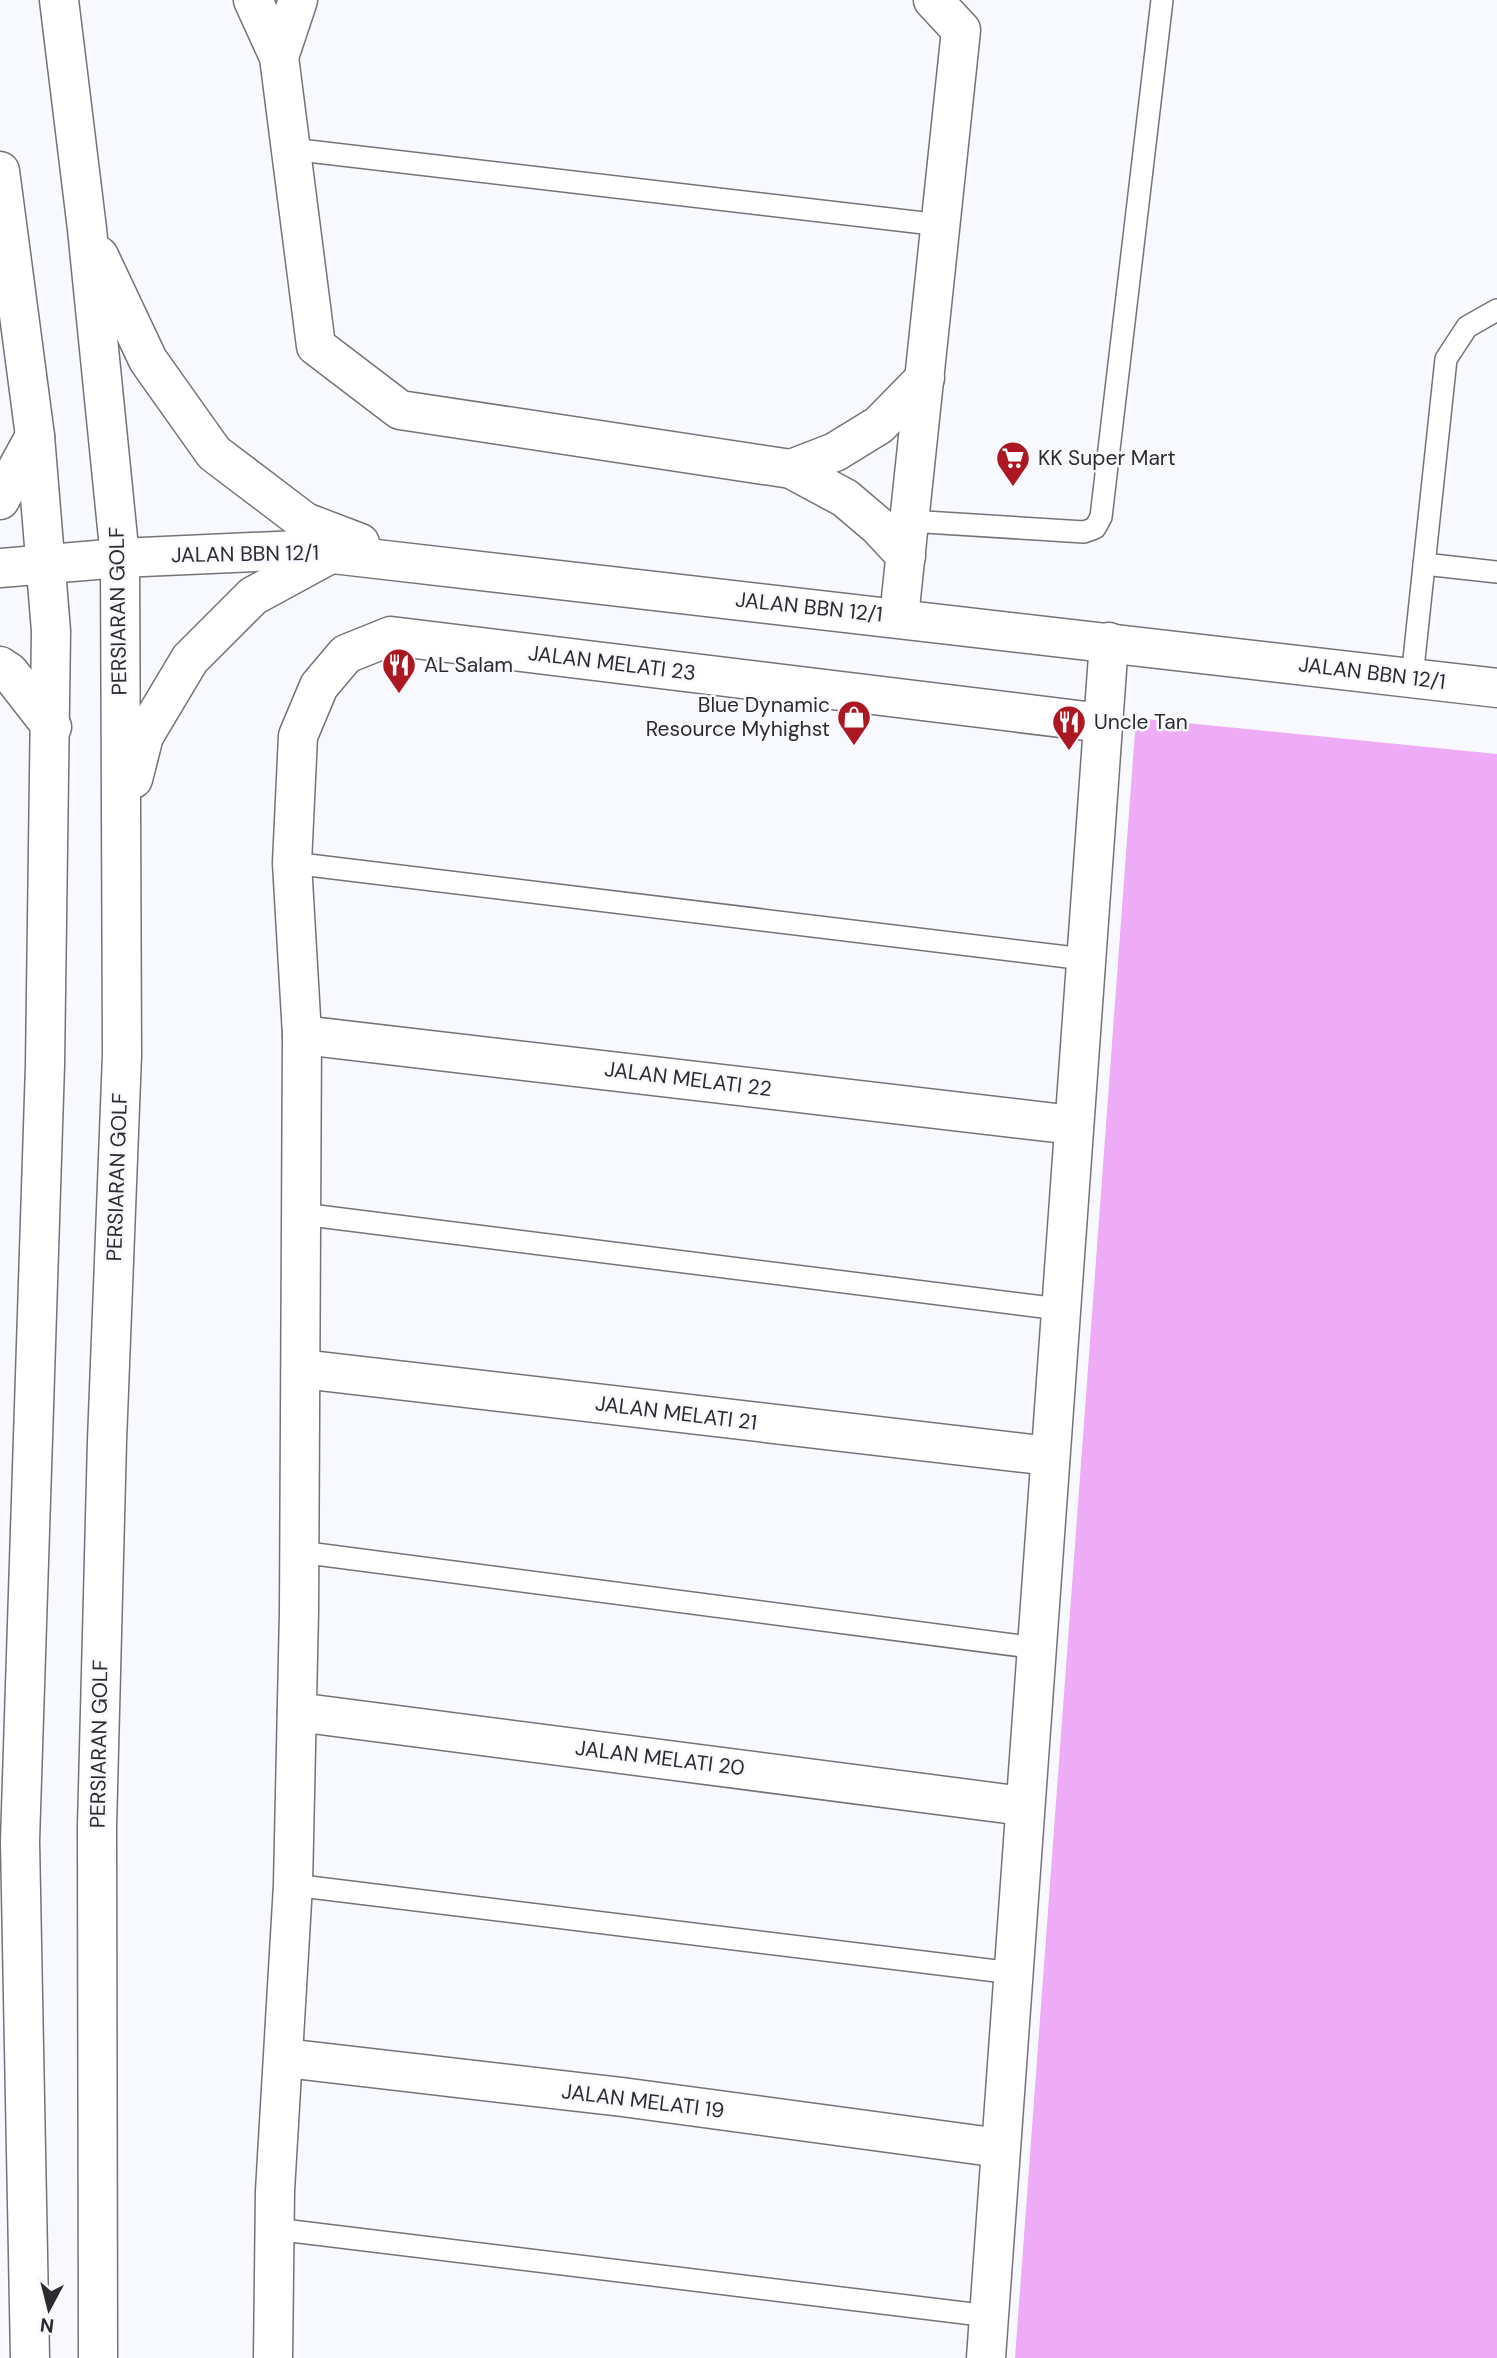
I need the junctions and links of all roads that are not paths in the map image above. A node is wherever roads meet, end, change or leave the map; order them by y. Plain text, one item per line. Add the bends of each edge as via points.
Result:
1 (59, 0) edge
2 (253, 0) edge
3 (298, 0) edge
4 (1162, 0) edge
5 (935, 1) edge
6 (279, 57) junction
7 (291, 149) junction
8 (0, 171) edge
9 (941, 225) junction
10 (87, 229) junction
11 (1497, 310) edge
12 (925, 378) junction
13 (35, 436) junction
14 (791, 469) junction
15 (0, 500) edge
16 (908, 539) junction
17 (332, 553) junction
18 (120, 558) junction
19 (411, 562) junction
20 (46, 563) junction
21 (1424, 564) junction
22 (0, 568) edge
23 (1497, 572) edge
24 (899, 617) junction
25 (1109, 642) junction
26 (0, 666) edge
27 (1412, 678) junction
28 (1497, 688) edge
29 (1102, 723) junction
30 (52, 727) junction
31 (121, 822) junction
32 (292, 863) junction
33 (1084, 959) junction
34 (302, 1035) junction
35 (1073, 1125) junction
36 (302, 1214) junction
37 (1059, 1309) junction
38 (302, 1369) junction
39 (1049, 1455) junction
40 (300, 1552) junction
41 (1037, 1648) junction
42 (297, 1712) junction
43 (1023, 1806) junction
44 (293, 1885) junction
45 (1013, 1973) junction
46 (285, 2058) junction
47 (1000, 2148) junction
48 (275, 2229) junction
49 (989, 2316) junction
50 (30, 2358) edge
51 (98, 2358) edge
52 (273, 2358) edge
53 (986, 2358) edge

1 - 10 street, PERSIARAN GOLF
2 - 6 street
3 - 6 street
4 - 16 lane via 1101,517 1095,528 1084,532
5 - 9 street via 961,30
6 - 7 street
7 - 9 lane
7 - 14 street via 316,346 400,410
8 - 13 street
9 - 12 street
10 - 18 street, PERSIARAN GOLF
10 - 19 street via 148,360 214,453 305,522
11 - 21 lane via 1467,327 1446,359
12 - 14 street via 879,425 835,453
12 - 16 street
13 - 15 street
13 - 20 street
14 - 16 street via 845,498 878,526
16 - 24 street
17 - 18 street, JALAN BBN 12/1 via 298,550
17 - 19 street, JALAN BBN 12/1
17 - 31 street via 253,596 190,659 144,736
18 - 20 street, JALAN BBN 12/1
18 - 31 street, PERSIARAN GOLF
19 - 24 street, JALAN BBN 12/1
20 - 22 street, JALAN BBN 12/1
20 - 30 street
21 - 23 lane
21 - 27 lane
24 - 25 street, JALAN BBN 12/1
25 - 27 street, JALAN BBN 12/1
25 - 29 street
26 - 30 street
27 - 28 street, JALAN BBN 12/1
29 - 32 street, JALAN MELATI 23 via 391,636 346,654 319,686 298,737
29 - 33 street
30 - 50 street via 20,1841
31 - 51 street, PERSIARAN GOLF via 122,1055 97,1827
32 - 33 lane
32 - 34 street, JALAN MELATI 23
33 - 35 street
34 - 35 street, JALAN MELATI 22
34 - 36 street, JALAN MELATI 23
35 - 37 street
36 - 37 lane
36 - 38 street, JALAN MELATI 23
37 - 39 street
38 - 39 street, JALAN MELATI 21
38 - 40 street, JALAN MELATI 23
39 - 41 street
40 - 41 lane
40 - 42 street, JALAN MELATI 23
41 - 43 street
42 - 43 street, JALAN MELATI 20
42 - 44 street, JALAN MELATI 23
43 - 45 street
44 - 45 lane
44 - 46 street, JALAN MELATI 23
45 - 47 street
46 - 47 street, JALAN MELATI 19
46 - 48 street, JALAN MELATI 23
47 - 49 street
48 - 49 lane
48 - 52 street, JALAN MELATI 23
49 - 53 street

